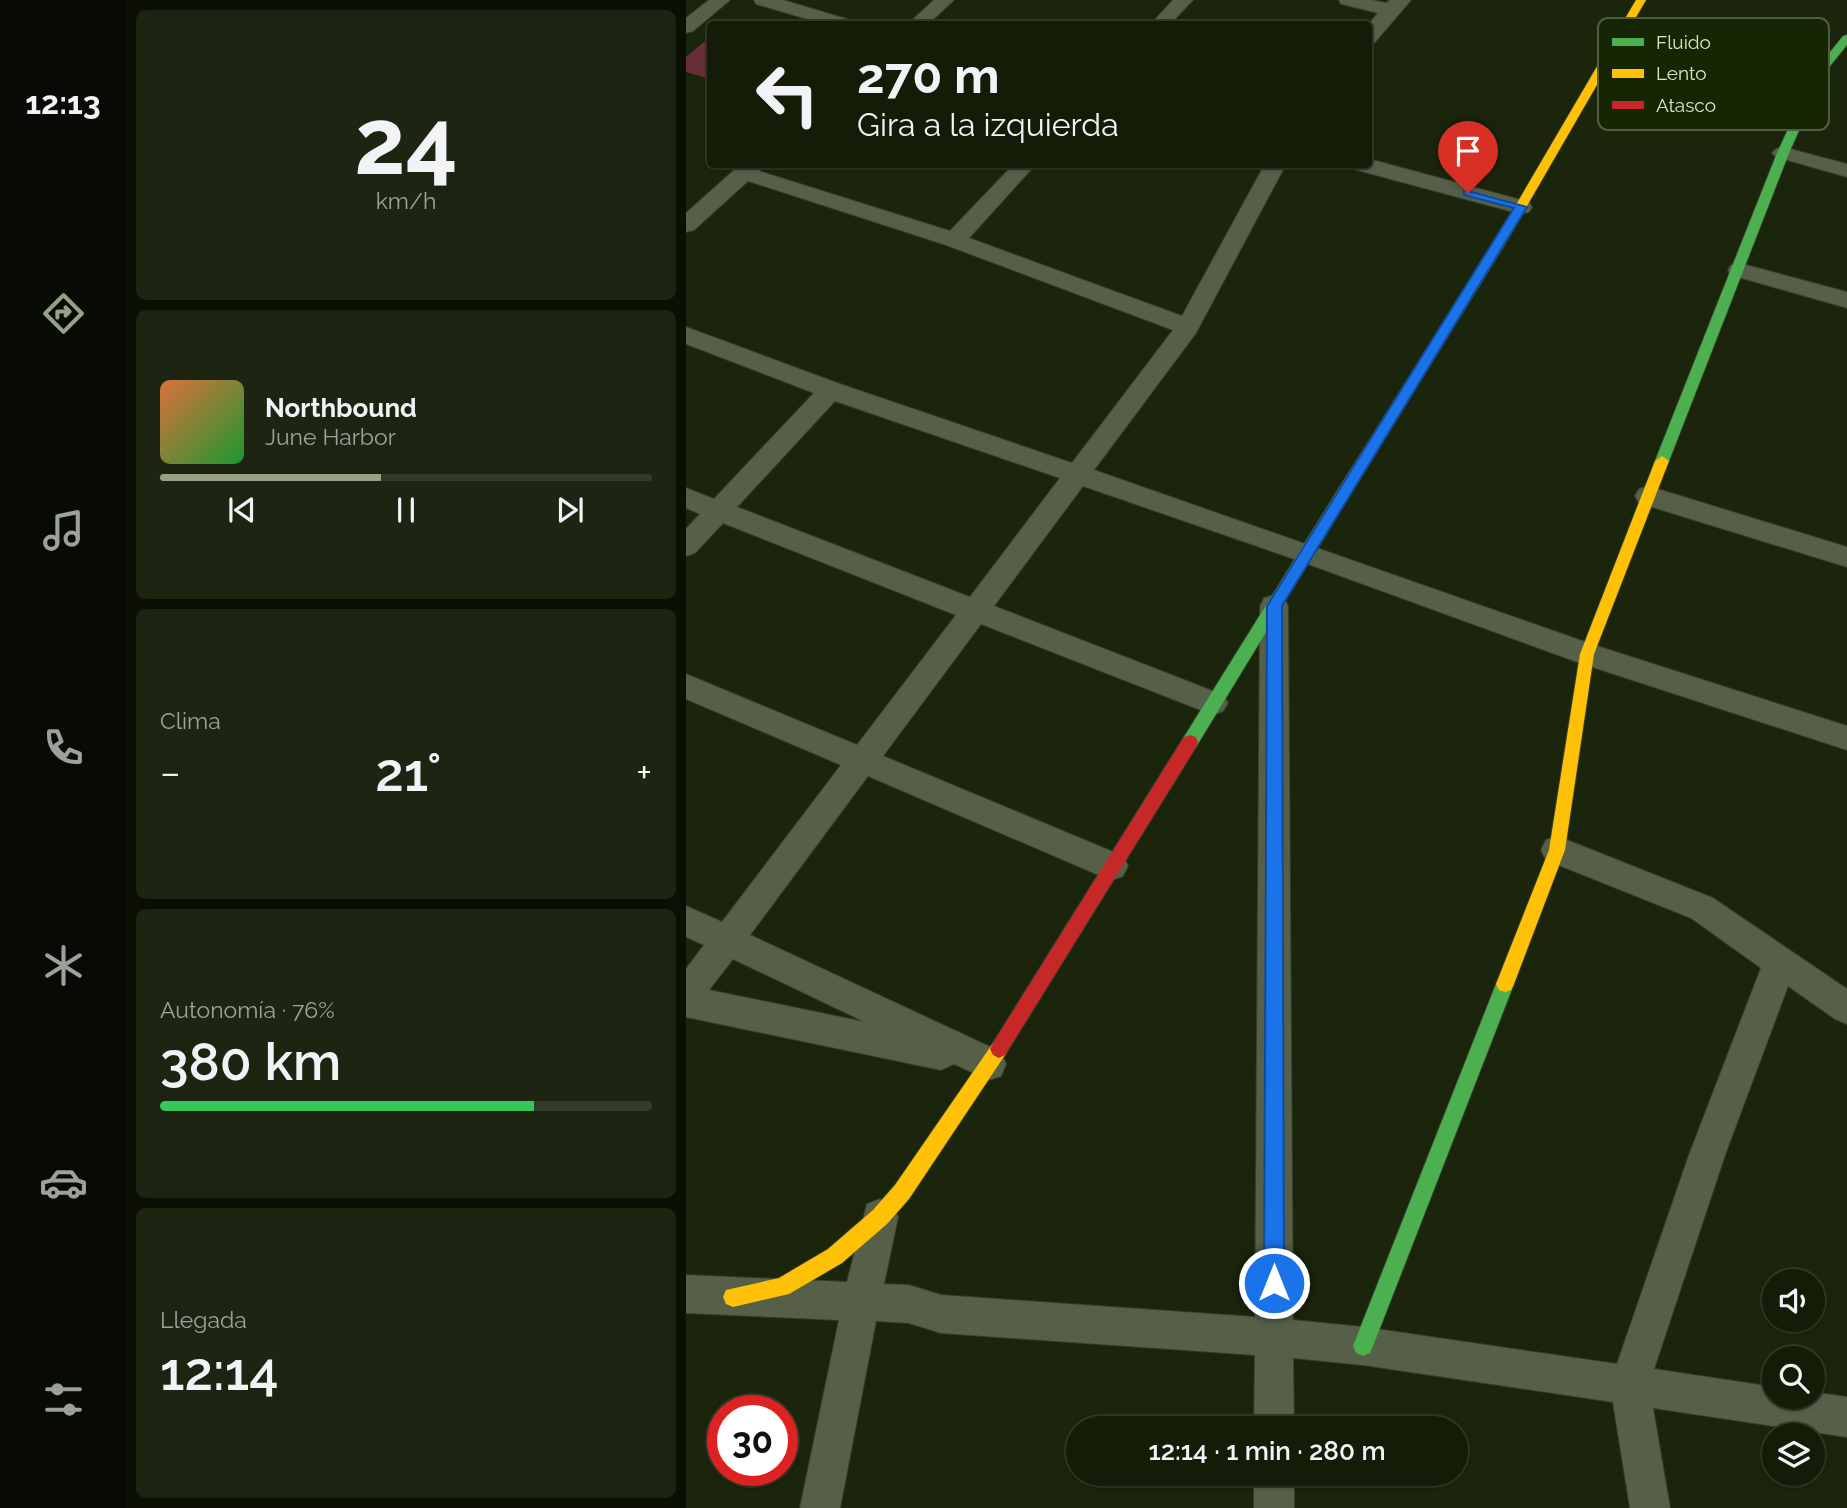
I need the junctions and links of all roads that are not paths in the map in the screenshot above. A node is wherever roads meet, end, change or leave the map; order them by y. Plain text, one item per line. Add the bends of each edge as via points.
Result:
1 (721, 0) edge
2 (763, 0) edge
3 (945, 0) edge
4 (1184, 0) edge
5 (1348, 0) edge
6 (1641, 0) edge
7 (1396, 5) edge
8 (1631, 18) edge
9 (833, 21) edge
10 (920, 21) edge
11 (1163, 21) edge
12 (686, 27) edge
13 (1372, 33) edge
14 (1847, 38) edge
15 (1829, 59) edge
16 (1598, 74) edge
17 (1793, 130) edge
18 (1783, 153) junction
19 (1372, 167) edge
20 (1022, 168) edge
21 (1274, 168) edge
22 (749, 169) edge
23 (1847, 171) edge
24 (1521, 207) junction
25 (686, 225) edge
26 (954, 240) junction
27 (1739, 270) junction
28 (1847, 300) edge
29 (1188, 327) junction
30 (686, 335) edge
31 (831, 390) junction
32 (1078, 472) junction
33 (1648, 496) junction
34 (686, 498) edge
35 (719, 510) junction
36 (686, 546) edge
37 (1307, 552) junction
38 (1847, 557) edge
39 (1275, 606) junction
40 (974, 610) junction
41 (1587, 654) junction
42 (686, 686) edge
43 (1213, 703) junction
44 (1847, 738) edge
45 (862, 760) junction
46 (1557, 850) junction
47 (1112, 866) junction
48 (686, 921) edge
49 (726, 940) junction
50 (1780, 962) junction
51 (686, 995) edge
52 (686, 1001) edge
53 (1847, 1008) edge
54 (989, 1064) junction
55 (880, 1217) junction
56 (686, 1294) edge
57 (733, 1297) junction
58 (861, 1303) junction
59 (1274, 1337) junction
60 (1363, 1346) junction
61 (1630, 1384) junction
62 (1274, 1416) edge
63 (1847, 1417) edge
64 (1274, 1486) edge
65 (820, 1508) edge
66 (1274, 1508) edge
67 (1650, 1508) edge

1 - 12 street
2 - 9 street
3 - 10 street
4 - 11 street
5 - 7 street
6 - 8 street
7 - 13 street
14 - 15 street
16 - 24 street
17 - 18 street
18 - 23 street
18 - 27 street
19 - 24 street
20 - 26 street
21 - 29 street
22 - 25 street
22 - 26 street
24 - 37 street
26 - 29 street
27 - 28 street
27 - 33 street
29 - 32 street
30 - 31 street
31 - 32 street
31 - 35 street
32 - 37 street
32 - 40 street
33 - 38 street
33 - 41 street
34 - 35 street
35 - 36 street
35 - 40 street
37 - 39 street
37 - 41 street
39 - 43 street
39 - 59 street
40 - 43 street
40 - 45 street
41 - 44 street
41 - 46 street
42 - 45 street
43 - 47 street
45 - 47 street
45 - 49 street
46 - 50 street via 1702,908
46 - 60 street
47 - 54 street
48 - 49 street
49 - 51 street
49 - 54 street
50 - 53 street
50 - 61 street via 1707,1155
52 - 54 street
54 - 55 street
55 - 57 street via 835,1256 782,1287
55 - 58 street
56 - 57 street
57 - 58 street
58 - 59 street via 909,1304 941,1314
58 - 65 street
59 - 60 street
59 - 62 street
60 - 61 street
61 - 63 street
61 - 67 street
64 - 66 street

